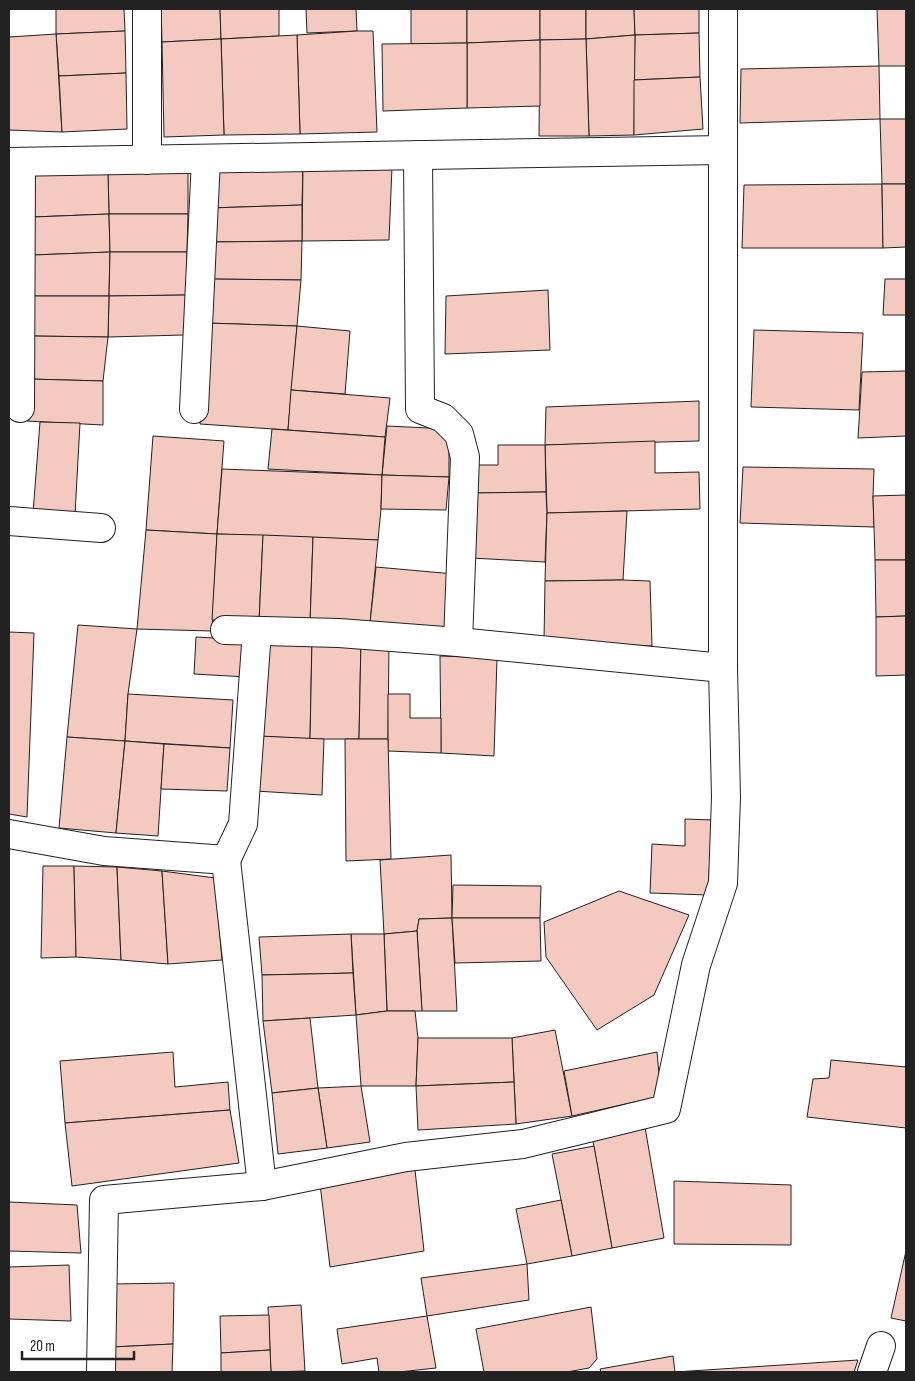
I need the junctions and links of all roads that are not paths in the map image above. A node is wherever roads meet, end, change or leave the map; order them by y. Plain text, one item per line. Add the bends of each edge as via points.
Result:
1 (147, 9) edge
2 (723, 9) edge
3 (723, 150) junction
4 (418, 155) junction
5 (206, 159) junction
6 (147, 160) junction
7 (15, 162) edge
8 (20, 408) dead end
9 (194, 409) dead end
10 (9, 521) edge
11 (101, 528) dead end
12 (225, 630) dead end
13 (257, 631) junction
14 (458, 642) junction
15 (723, 668) junction
16 (9, 834) edge
17 (226, 860) junction
18 (262, 1186) junction
19 (881, 1346) dead end
20 (101, 1372) edge
21 (872, 1372) edge

1 - 6 street
2 - 3 street
3 - 4 street
3 - 15 street
4 - 5 street
4 - 14 street via 420,409 443,418 459,434 465,457
5 - 6 street
5 - 9 street
6 - 7 street
7 - 8 street
10 - 11 street
12 - 13 street
13 - 14 street
13 - 17 street via 243,824
14 - 15 street
15 - 18 street via 726,797 723,883 696,965 666,1109 522,1144 406,1158
16 - 17 street via 104,851
17 - 18 street
18 - 20 street via 104,1200
19 - 21 street

